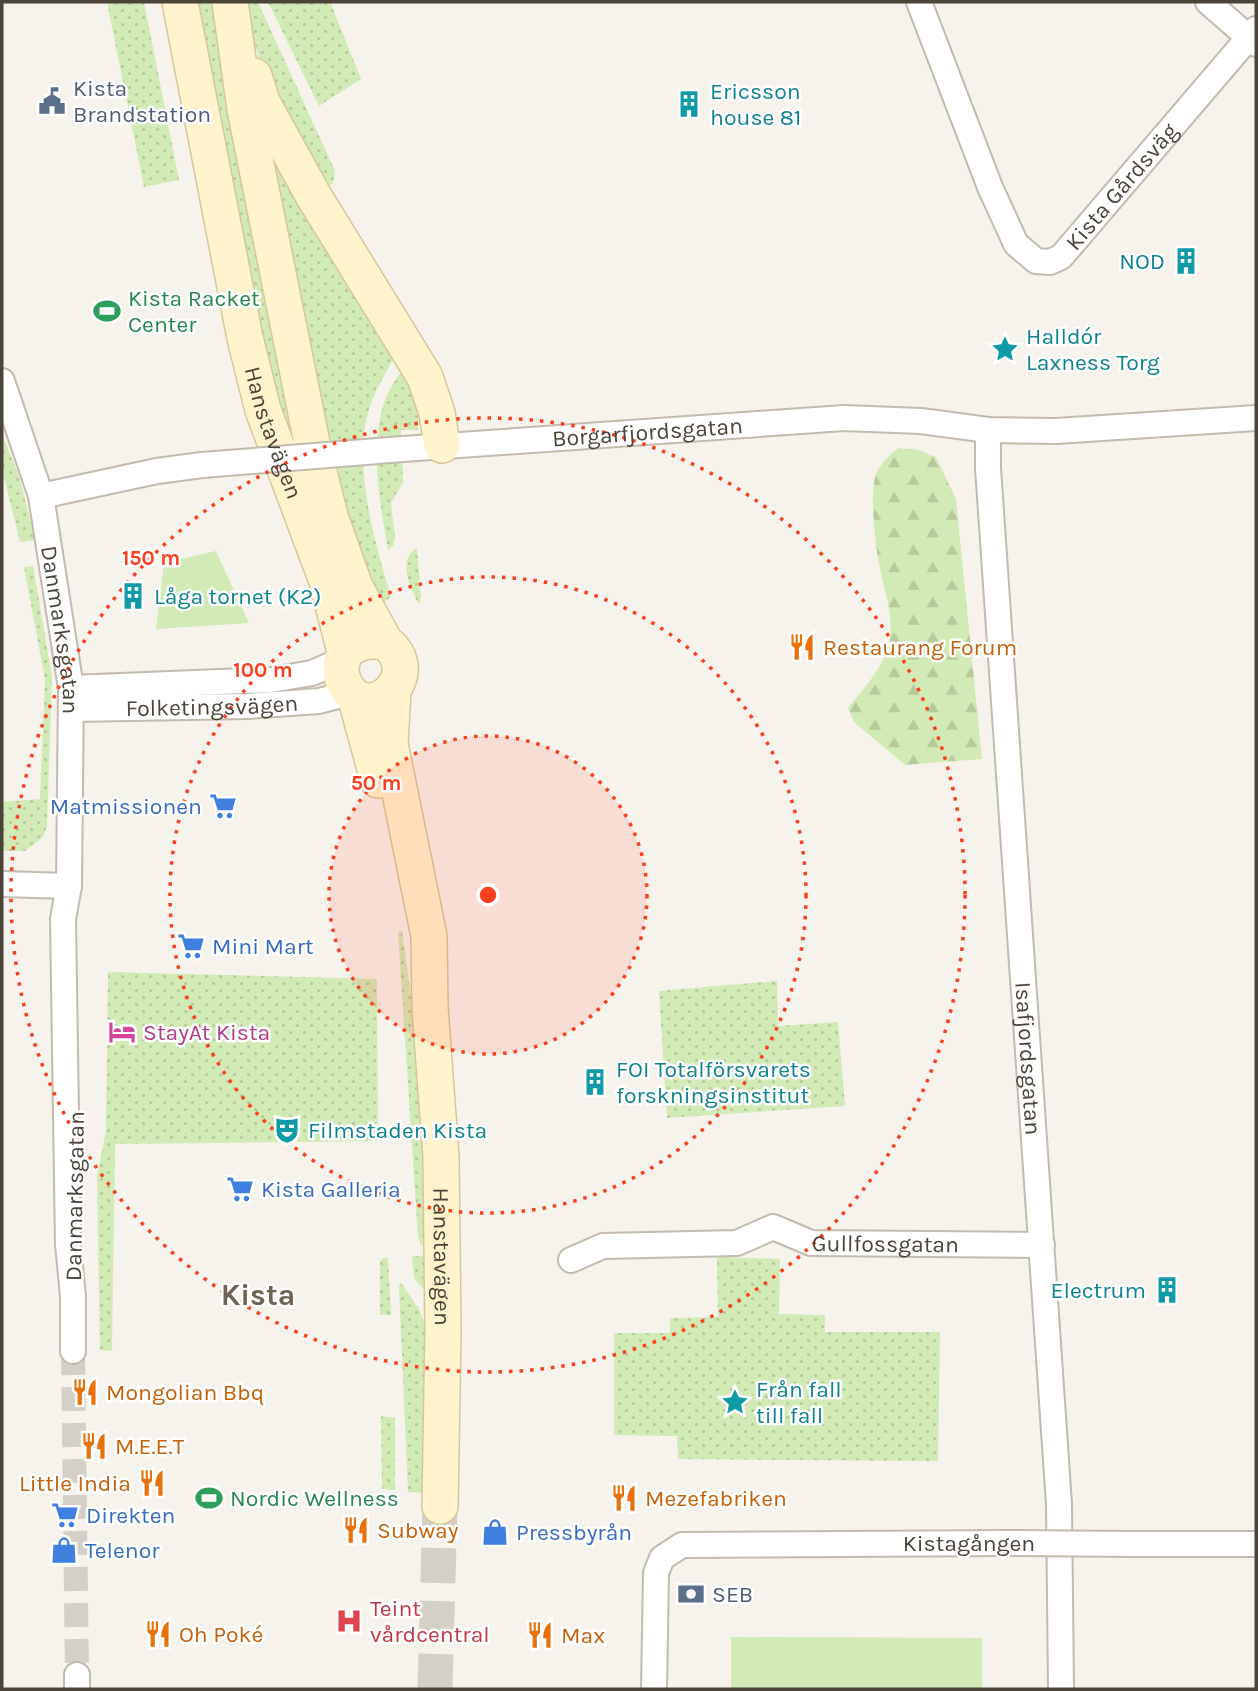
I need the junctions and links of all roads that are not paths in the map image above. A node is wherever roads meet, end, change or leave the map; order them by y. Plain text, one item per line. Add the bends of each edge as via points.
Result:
1 (180, 2) edge
2 (919, 2) edge
3 (1208, 2) edge
4 (230, 4) edge
5 (1254, 37) edge
6 (2, 381) edge
7 (1256, 418) edge
8 (988, 430) junction
9 (442, 445) junction
10 (40, 496) junction
11 (385, 642) junction
12 (348, 676) junction
13 (393, 691) junction
14 (71, 699) junction
15 (2, 884) edge
16 (69, 886) junction
17 (430, 1008) junction
18 (1042, 1245) junction
19 (571, 1260) dead end
20 (73, 1351) tunnel mouth
21 (440, 1506) tunnel mouth
22 (1256, 1544) edge
23 (653, 1689) edge
24 (1061, 1689) edge

1 - 12 main road, Hanstavägen via 262,410 327,581
2 - 5 street, Kista Gårdsväg via 990,187 1016,244 1036,261 1061,257
3 - 5 street
4 - 9 main road via 262,102 313,195 425,377
4 - 11 main road, Hanstavägen via 245,109 313,448 355,587
6 - 10 street, Danmarksgatan
7 - 8 street, Borgarfjordsgatan via 1056,431
8 - 9 street, Borgarfjordsgatan via 845,418
8 - 18 street, Isafjordsgatan
9 - 10 street, Borgarfjordsgatan, bridge via 202,465
10 - 14 street, Danmarksgatan
11 - 12 main road via 362,642
11 - 13 main road, Hanstavägen via 393,648 400,671
12 - 13 main road via 376,700
12 - 14 street, Folketingsvägen via 312,673
12 - 14 street, Folketingsvägen via 319,701
12 - 17 main road, Hanstavägen via 389,819 419,978
13 - 17 main road, Hanstavägen via 390,744 429,936
14 - 16 street, Danmarksgatan
15 - 16 street
16 - 20 street, Danmarksgatan via 64,919
17 - 21 main road, Hanstavägen via 441,1157
18 - 19 street, Gullfossgatan via 811,1242 773,1227 737,1243 603,1246
18 - 24 street, Isafjordsgatan via 1059,1504
22 - 23 street, Kistagången, bridge via 682,1545 662,1558 656,1573

